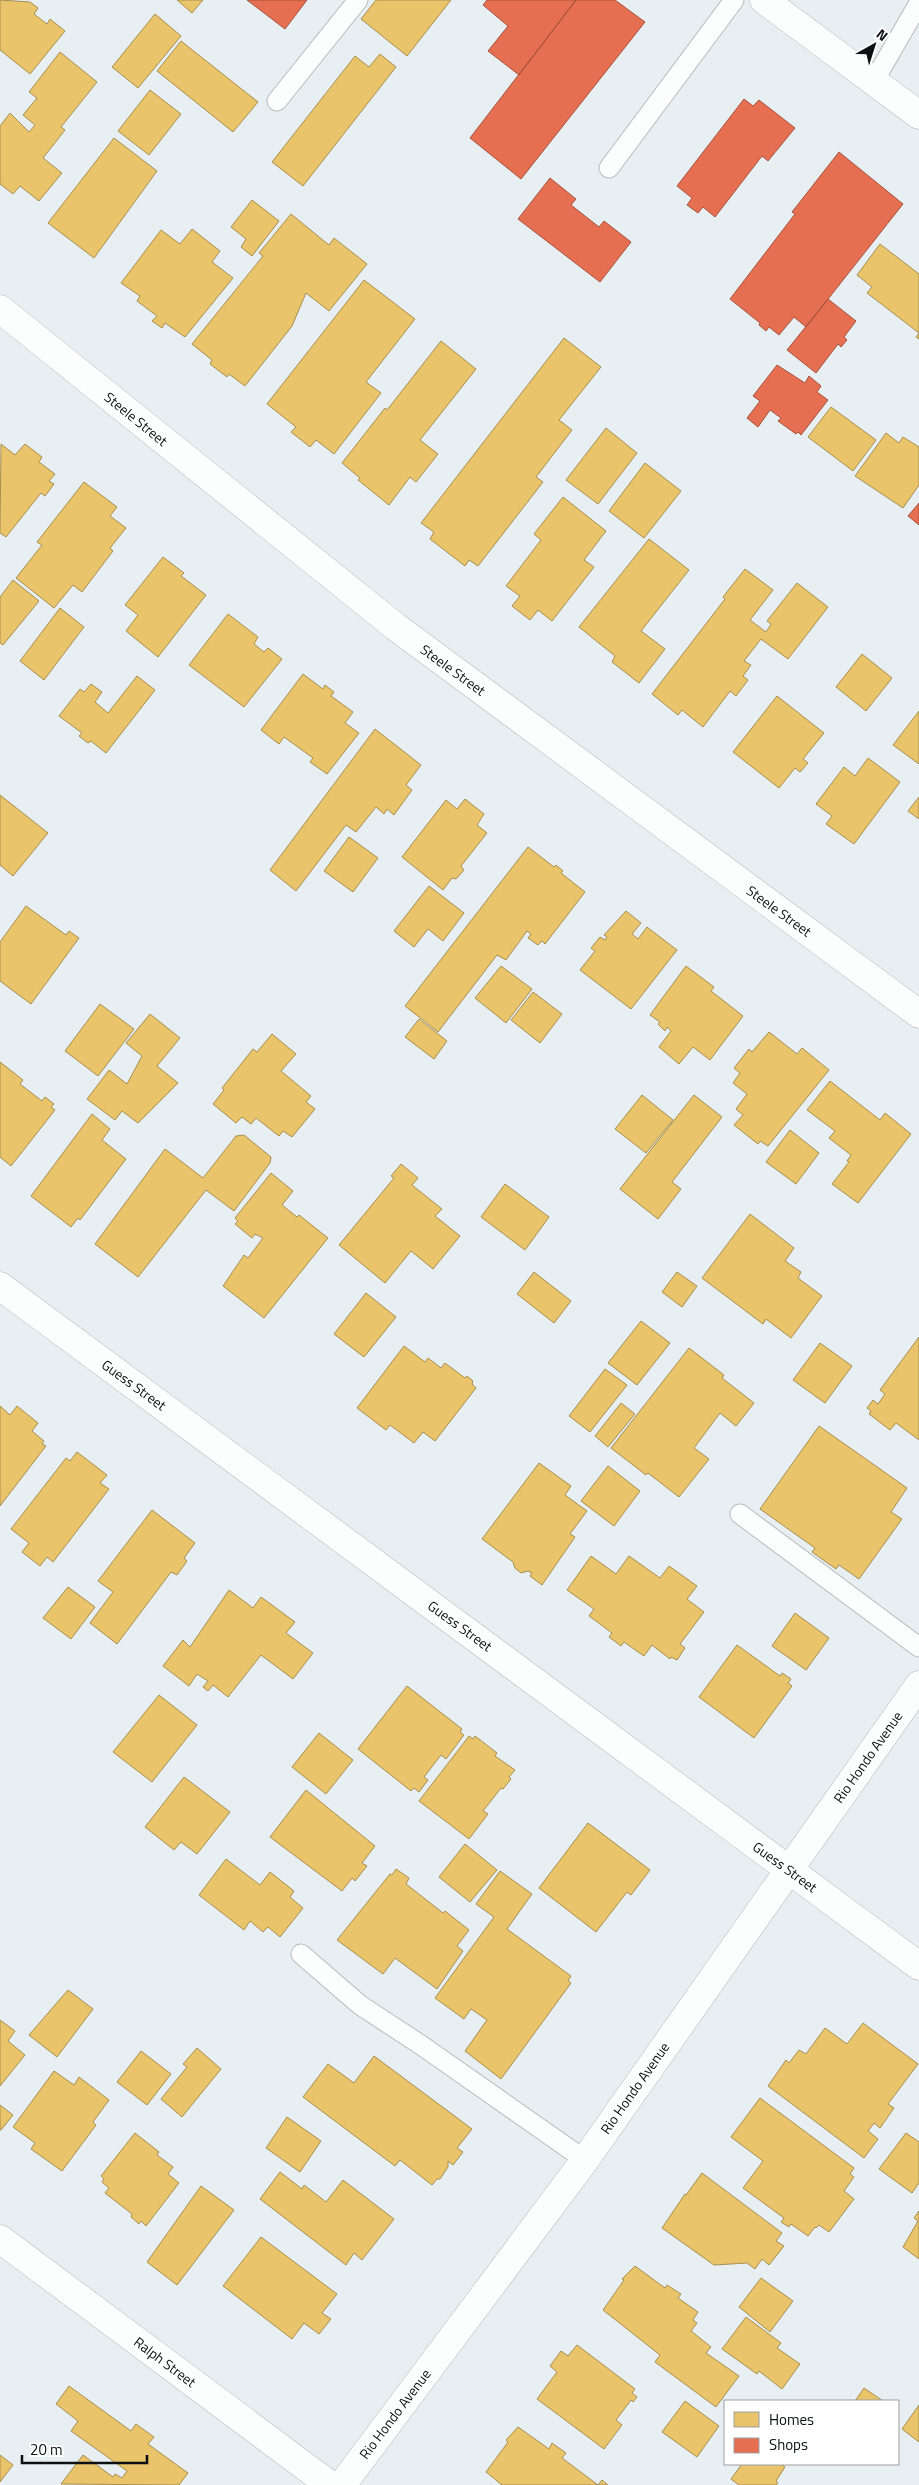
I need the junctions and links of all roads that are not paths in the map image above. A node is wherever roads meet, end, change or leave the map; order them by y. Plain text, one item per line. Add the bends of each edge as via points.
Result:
1 (358, 0) edge
2 (734, 0) edge
3 (764, 0) edge
4 (919, 3) edge
5 (874, 81) junction
6 (277, 101) dead end
7 (919, 115) edge
8 (608, 168) dead end
9 (0, 310) edge
10 (919, 1014) edge
11 (0, 1286) edge
12 (740, 1514) dead end
13 (919, 1647) edge
14 (919, 1685) edge
15 (788, 1869) junction
16 (301, 1954) dead end
17 (919, 1966) edge
18 (585, 2160) junction
19 (0, 2239) edge
20 (330, 2485) edge
21 (342, 2485) edge

1 - 6 lane
2 - 8 lane
3 - 5 street
4 - 5 lane
5 - 7 street
9 - 10 street, Steele Street via 396,627
11 - 15 street, Guess Street
12 - 13 lane
14 - 15 street, Rio Hondo Avenue
15 - 17 street, Guess Street
15 - 18 street, Rio Hondo Avenue
16 - 18 lane via 360,2005
18 - 21 street, Rio Hondo Avenue
19 - 20 street, Ralph Street

